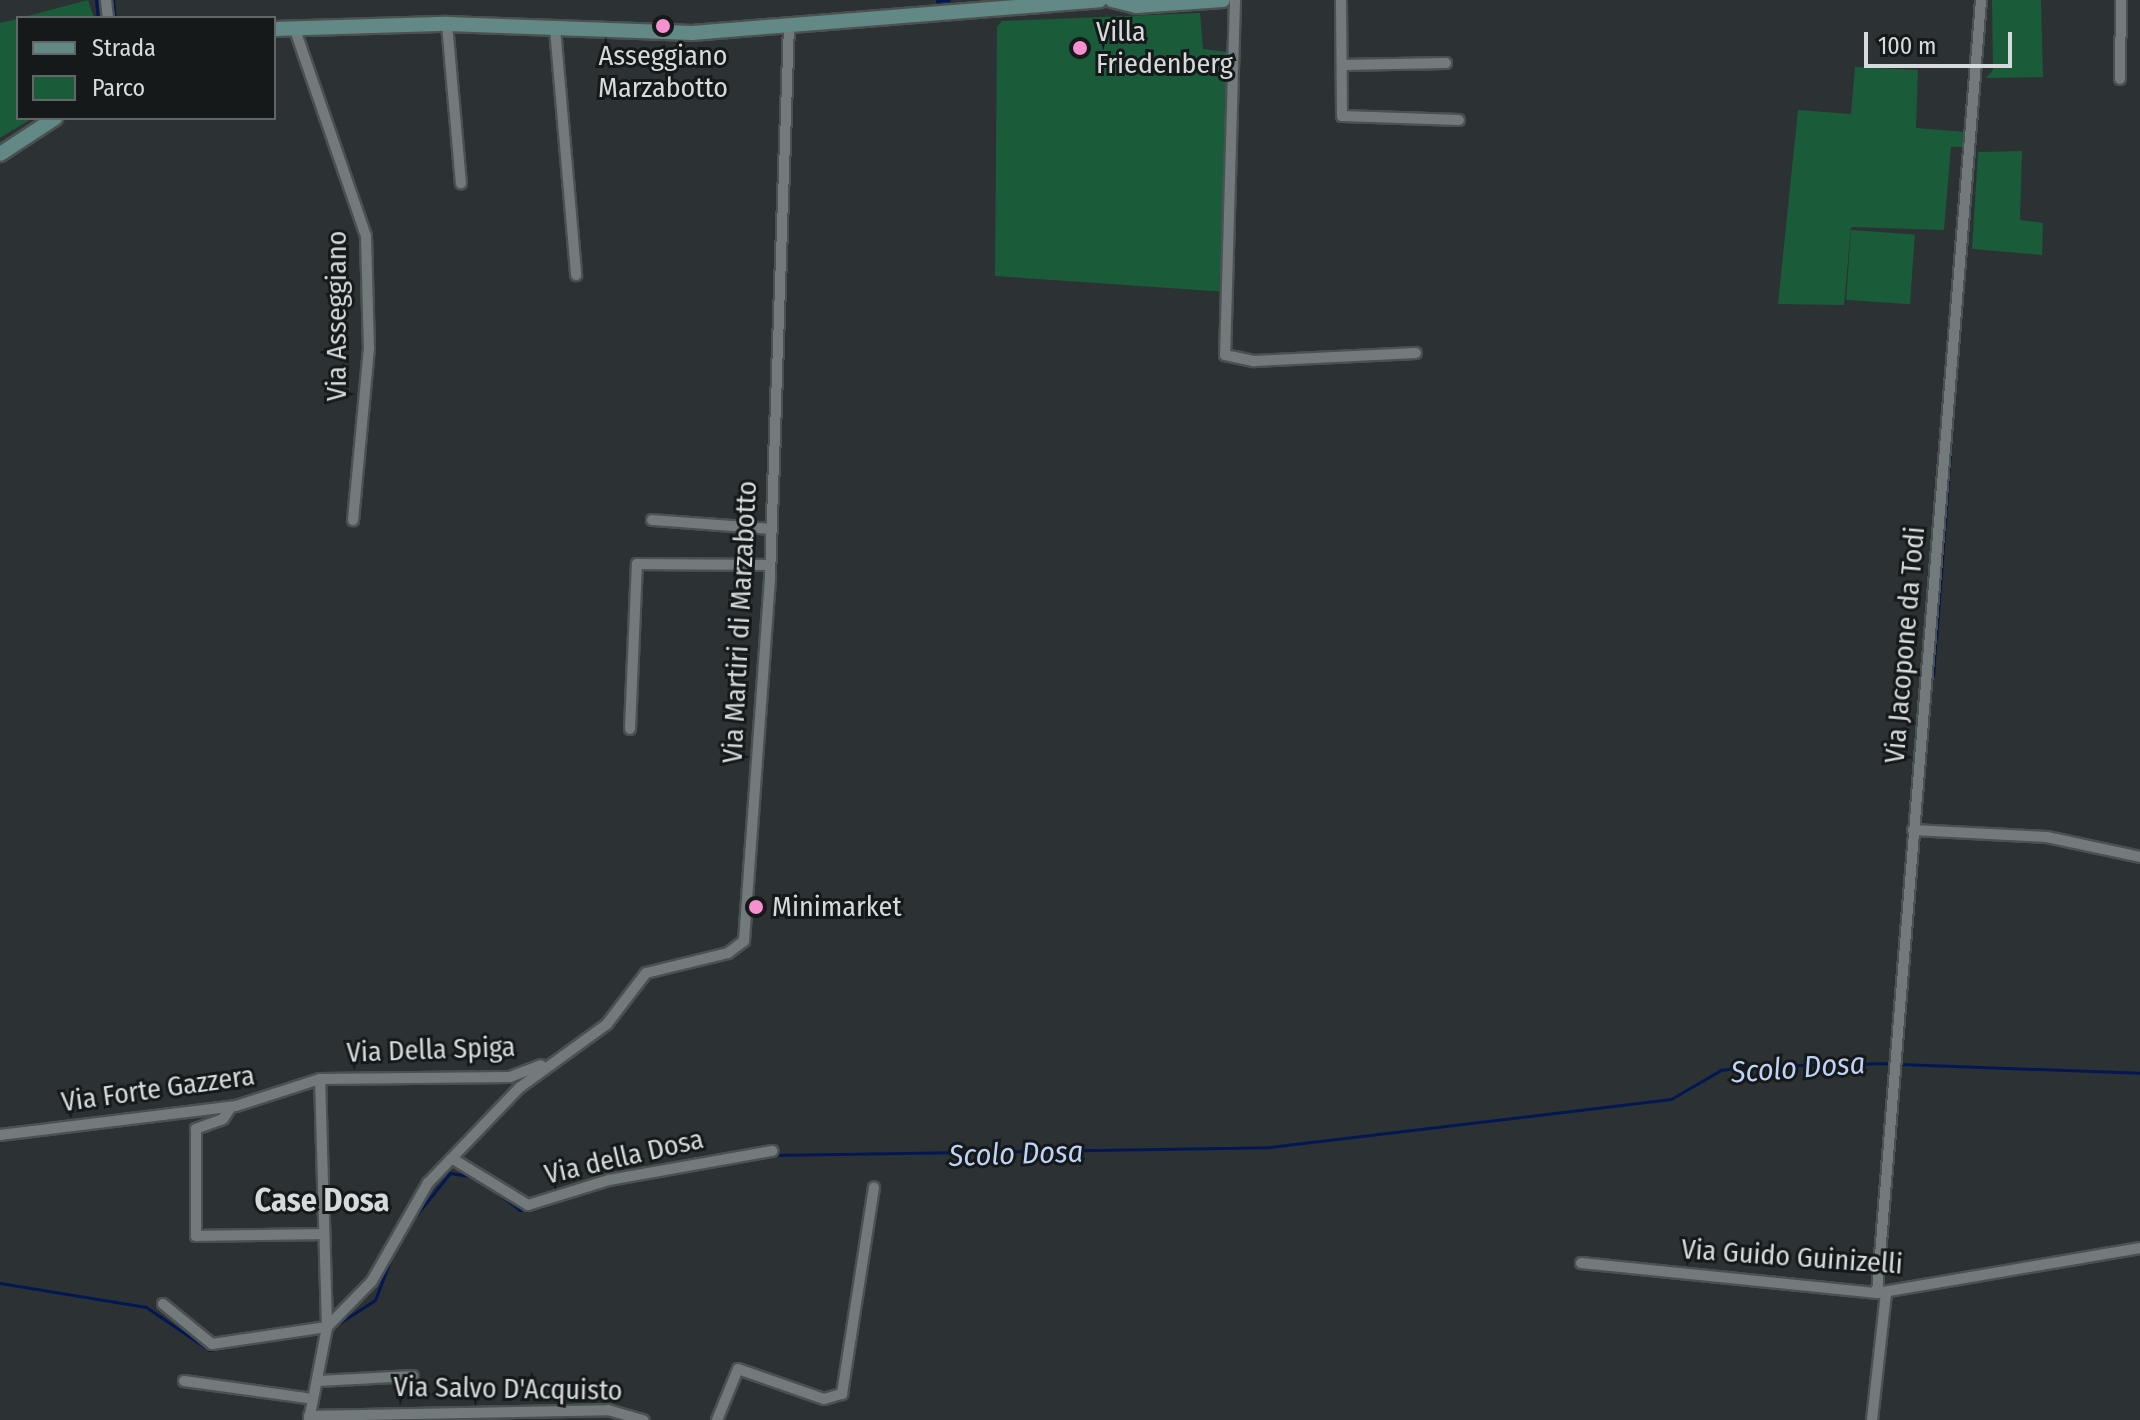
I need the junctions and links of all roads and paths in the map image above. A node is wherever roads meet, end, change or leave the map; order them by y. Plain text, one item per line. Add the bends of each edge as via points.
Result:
1 (1100, 0) edge
2 (1112, 0) edge
3 (1223, 0) edge
4 (1235, 0) edge
5 (1341, 0) edge
6 (1981, 0) edge
7 (2121, 0) edge
8 (1144, 2) edge
9 (1068, 3) edge
10 (447, 24) junction
11 (789, 26) junction
12 (294, 27) junction
13 (555, 28) junction
14 (276, 29) edge
15 (1446, 63) dead end
16 (1342, 65) junction
17 (2120, 79) dead end
18 (52, 120) edge
19 (1459, 120) dead end
20 (0, 154) edge
21 (461, 183) dead end
22 (576, 275) dead end
23 (1416, 353) dead end
24 (353, 520) dead end
25 (652, 520) dead end
26 (771, 529) junction
27 (770, 565) junction
28 (630, 729) dead end
29 (1913, 830) junction
30 (2140, 857) edge
31 (550, 1061) junction
32 (517, 1075) junction
33 (320, 1079) junction
34 (519, 1088) junction
35 (231, 1107) junction
36 (0, 1135) edge
37 (772, 1151) dead end
38 (453, 1159) junction
39 (874, 1187) dead end
40 (323, 1234) junction
41 (2140, 1248) edge
42 (1581, 1263) dead end
43 (1882, 1293) junction
44 (325, 1303) junction
45 (163, 1304) dead end
46 (338, 1312) junction
47 (327, 1327) junction
48 (413, 1376) dead end
49 (184, 1381) dead end
50 (318, 1381) junction
51 (313, 1399) junction
52 (370, 1415) edge
53 (309, 1418) edge
54 (644, 1420) edge
55 (717, 1420) edge
56 (1872, 1420) edge

1 - 9 street
2 - 8 street
3 - 8 street
4 - 23 street via 1224,346 1230,360
5 - 16 street
6 - 29 street, Via Jacopone da Todi
7 - 17 street
9 - 11 street
10 - 12 street
10 - 13 street
10 - 21 street
11 - 13 street via 671,33
11 - 26 street, Via Martiri di Marzabotto
12 - 14 street
12 - 24 street, Via Asseggiano via 366,236 369,348
13 - 22 street
15 - 16 street
16 - 19 street via 1342,116
18 - 20 street
25 - 26 street
26 - 27 street, Via Martiri di Marzabotto
27 - 28 street via 637,564
27 - 31 street, Via Martiri di Marzabotto via 744,941 728,953 646,973 607,1024
29 - 30 street via 2047,837
29 - 43 street, Via Jacopone da Todi
31 - 32 street, Via Della Spiga
31 - 34 street, Via Martiri di Marzabotto
32 - 33 street, Via Della Spiga
32 - 34 street
33 - 35 street, Via Forte Gazzera
33 - 40 street, Via Della Spiga
34 - 38 street, Via Martiri di Marzabotto
35 - 36 street, Via Forte Gazzera
35 - 40 street via 223,1119 196,1129 196,1236
37 - 38 street, Via della Dosa via 609,1180 528,1205
38 - 46 street, Via Martiri di Marzabotto via 413,1204 360,1298
39 - 55 street via 842,1394 824,1399 738,1369
40 - 44 street, Via Della Spiga
41 - 43 street, Via Guido Guinizelli
42 - 43 street, Via Guido Guinizelli
43 - 56 street, Via Jacopone da Todi
44 - 46 street
44 - 47 street, Via Della Spiga
45 - 47 street via 212,1344
46 - 47 street, Via Martiri di Marzabotto
47 - 50 street
48 - 50 street
49 - 51 street
50 - 51 street
51 - 53 street
52 - 53 street, Via Salvo D'Acquisto
52 - 54 street, Via Salvo D'Acquisto via 608,1410

